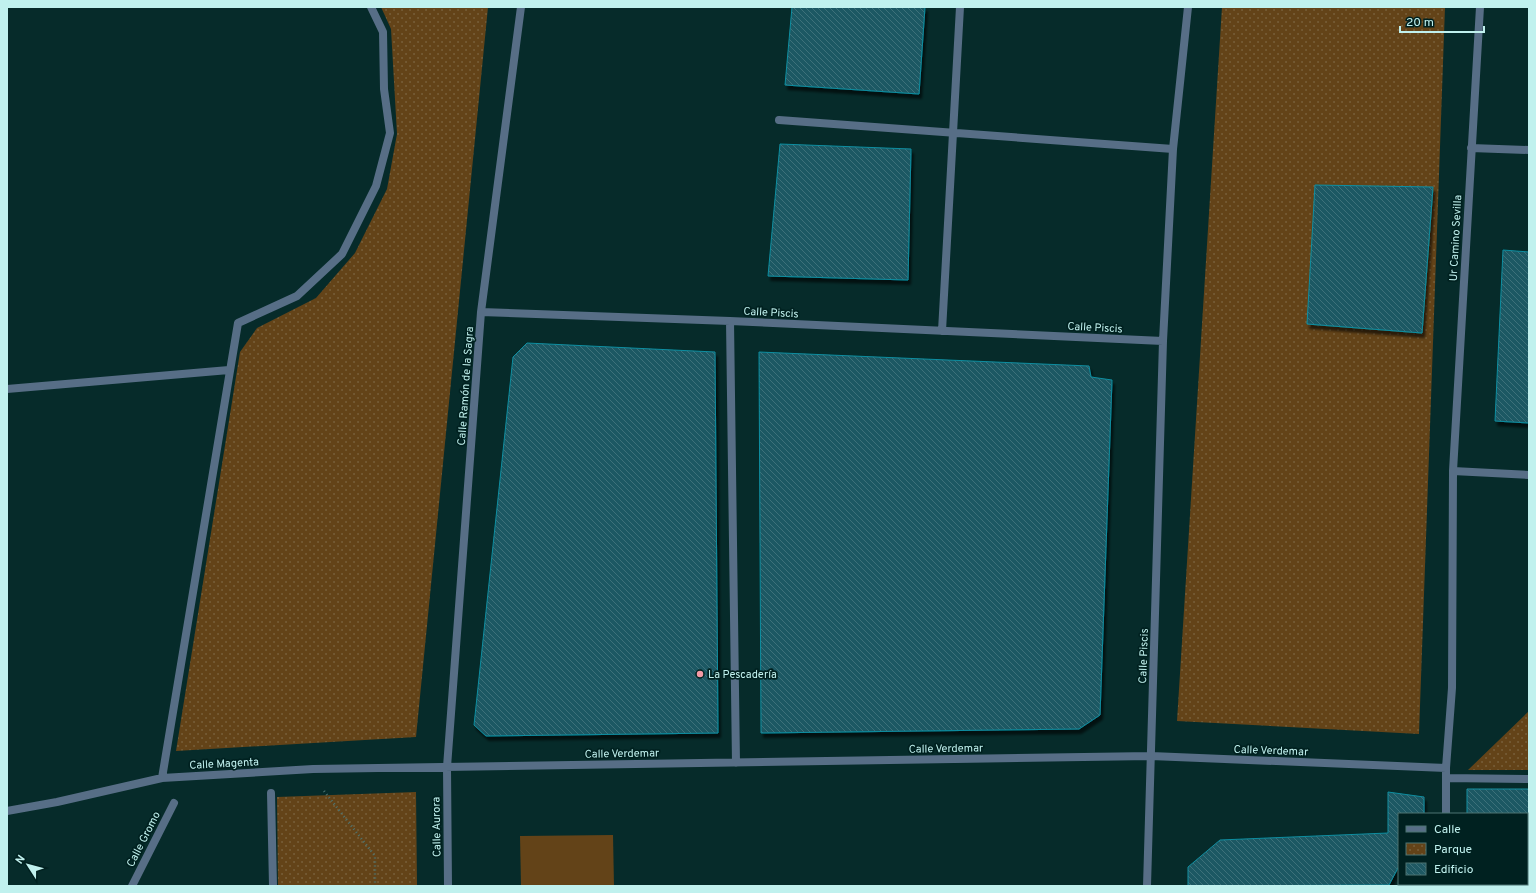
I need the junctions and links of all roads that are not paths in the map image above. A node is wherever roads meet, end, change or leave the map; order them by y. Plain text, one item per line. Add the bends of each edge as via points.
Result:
1 (371, 7) edge
2 (521, 7) edge
3 (960, 7) edge
4 (1188, 7) edge
5 (1480, 7) edge
6 (779, 120) dead end
7 (953, 133) junction
8 (1472, 148) junction
9 (1173, 149) junction
10 (1529, 150) edge
11 (481, 312) junction
12 (730, 321) junction
13 (942, 331) junction
14 (1163, 342) junction
15 (229, 370) junction
16 (7, 389) edge
17 (1453, 470) junction
18 (1529, 475) edge
19 (1151, 756) junction
20 (736, 762) junction
21 (446, 767) junction
22 (1446, 768) junction
23 (162, 778) junction
24 (1446, 778) junction
25 (1529, 779) edge
26 (271, 793) dead end
27 (174, 803) dead end
28 (7, 811) edge
29 (1446, 813) edge
30 (132, 886) edge
31 (273, 886) edge
32 (448, 886) edge
33 (1147, 886) edge

1 - 15 street via 383,32 384,89 390,133 376,186 342,254 297,296 238,323
2 - 11 street, Calle Ramón de la Sagra
3 - 7 street
4 - 9 street
5 - 8 street, Ur Camino Sevilla
6 - 7 street
7 - 9 street
7 - 13 street
8 - 10 street
8 - 17 street, Ur Camino Sevilla
9 - 14 street
11 - 12 street, Calle Piscis
11 - 21 street, Calle Ramón de la Sagra
12 - 13 street, Calle Piscis
12 - 20 street
13 - 14 street, Calle Piscis
14 - 19 street, Calle Piscis
15 - 16 street
15 - 23 street
17 - 18 street
17 - 22 street, Ur Camino Sevilla via 1452,688
19 - 20 street, Calle Verdemar
19 - 22 street, Calle Verdemar
19 - 33 street, Calle Piscis
20 - 21 street, Calle Verdemar
21 - 23 street, Calle Magenta via 313,769
21 - 32 street, Calle Aurora
22 - 24 street, Ur Camino Sevilla
23 - 28 street, Calle Magenta
24 - 25 street
24 - 29 street, Ur Camino Sevilla
26 - 31 street
27 - 30 street, Calle Gromo

